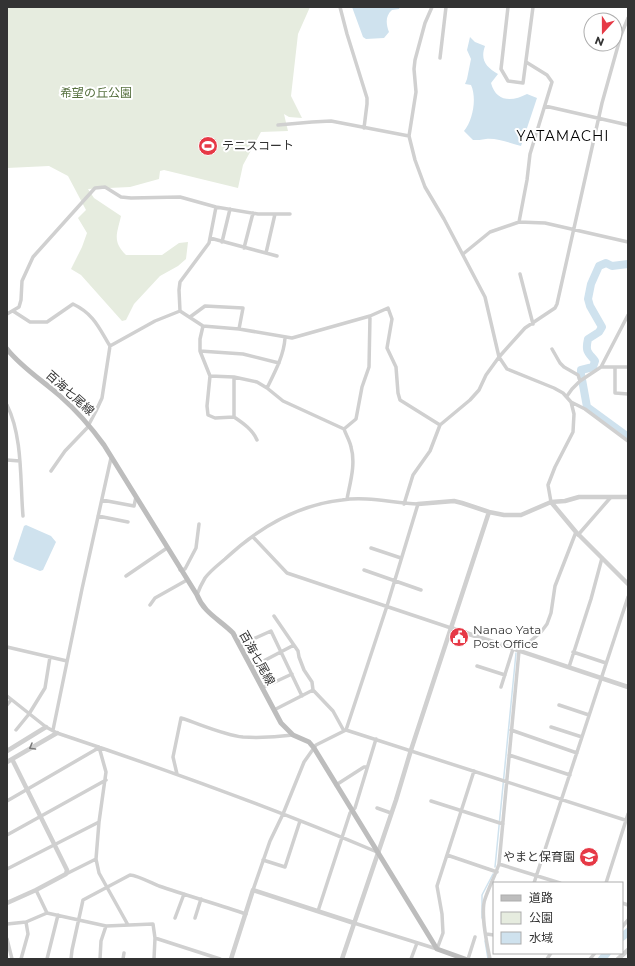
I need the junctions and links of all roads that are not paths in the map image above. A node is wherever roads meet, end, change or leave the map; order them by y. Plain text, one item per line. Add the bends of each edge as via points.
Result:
1 (340, 7) edge
2 (432, 7) edge
3 (446, 7) edge
4 (508, 7) edge
5 (533, 7) edge
6 (628, 18) edge
7 (440, 58) dead end
8 (526, 62) junction
9 (545, 106) junction
10 (600, 119) junction
11 (278, 125) dead end
12 (628, 125) edge
13 (364, 128) junction
14 (409, 136) junction
15 (216, 207) junction
16 (230, 209) junction
17 (253, 213) junction
18 (275, 214) junction
19 (290, 214) dead end
20 (519, 222) junction
21 (575, 230) junction
22 (210, 238) junction
23 (222, 242) junction
24 (628, 242) edge
25 (244, 248) junction
26 (266, 253) junction
27 (463, 254) junction
28 (277, 256) dead end
29 (520, 274) dead end
30 (13, 311) junction
31 (180, 311) junction
32 (7, 314) edge
33 (628, 315) edge
34 (370, 316) junction
35 (190, 317) junction
36 (533, 324) junction
37 (203, 326) junction
38 (239, 329) junction
39 (285, 338) junction
40 (110, 346) junction
41 (7, 349) edge
42 (552, 350) dead end
43 (200, 351) junction
44 (499, 357) junction
45 (279, 363) junction
46 (602, 367) junction
47 (615, 367) junction
48 (628, 367) edge
49 (210, 376) junction
50 (234, 377) junction
51 (582, 380) junction
52 (267, 388) junction
53 (628, 394) edge
54 (567, 396) junction
55 (571, 402) junction
56 (7, 405) edge
57 (234, 417) junction
58 (88, 424) junction
59 (440, 425) junction
60 (344, 429) junction
61 (257, 440) dead end
62 (628, 441) edge
63 (111, 458) junction
64 (7, 460) edge
65 (20, 461) junction
66 (52, 471) dead end
67 (136, 497) junction
68 (611, 497) junction
69 (628, 497) edge
70 (347, 499) junction
71 (102, 500) junction
72 (551, 502) junction
73 (404, 504) junction
74 (418, 504) junction
75 (489, 512) junction
76 (23, 516) dead end
77 (98, 516) junction
78 (128, 522) dead end
79 (199, 524) dead end
80 (577, 534) junction
81 (253, 537) junction
82 (167, 548) junction
83 (371, 548) dead end
84 (401, 558) junction
85 (602, 558) junction
86 (180, 570) junction
87 (364, 570) dead end
88 (126, 576) dead end
89 (187, 580) junction
90 (394, 581) junction
91 (628, 584) edge
92 (421, 590) dead end
93 (197, 595) junction
94 (628, 597) edge
95 (150, 605) dead end
96 (387, 606) junction
97 (274, 616) dead end
98 (451, 628) junction
99 (240, 645) junction
100 (294, 645) junction
101 (7, 647) edge
102 (516, 650) junction
103 (281, 652) junction
104 (573, 652) junction
105 (50, 657) junction
106 (67, 661) junction
107 (606, 663) junction
108 (477, 666) dead end
109 (252, 667) junction
110 (568, 667) junction
111 (292, 674) junction
112 (505, 676) junction
113 (601, 678) junction
114 (501, 687) dead end
115 (628, 687) edge
116 (262, 688) junction
117 (313, 690) junction
118 (7, 696) edge
119 (302, 696) junction
120 (11, 700) junction
121 (7, 705) edge
122 (559, 705) dead end
123 (274, 710) junction
124 (29, 714) junction
125 (589, 715) junction
126 (46, 727) junction
127 (552, 727) dead end
128 (16, 730) dead end
129 (511, 730) junction
130 (345, 731) junction
131 (55, 732) junction
132 (293, 735) junction
133 (582, 737) junction
134 (376, 739) junction
135 (99, 747) junction
136 (314, 748) junction
137 (7, 750) edge
138 (411, 750) junction
139 (577, 753) junction
140 (509, 755) junction
141 (9, 761) edge
142 (367, 767) junction
143 (474, 771) junction
144 (177, 774) junction
145 (570, 776) junction
146 (106, 780) junction
147 (504, 781) junction
148 (336, 785) junction
149 (27, 789) junction
150 (562, 800) junction
151 (7, 801) edge
152 (431, 801) dead end
153 (377, 808) dead end
154 (461, 811) junction
155 (352, 812) junction
156 (391, 813) junction
157 (283, 814) junction
158 (628, 814) edge
159 (40, 817) junction
160 (300, 821) junction
161 (627, 821) edge
162 (99, 822) junction
163 (503, 824) junction
164 (7, 835) edge
165 (342, 837) junction
166 (55, 845) junction
167 (378, 853) junction
168 (447, 855) junction
169 (96, 859) junction
170 (263, 860) junction
171 (499, 864) junction
172 (7, 869) edge
173 (497, 872) junction
174 (66, 874) junction
175 (536, 875) junction
176 (534, 882) edge
177 (557, 882) edge
178 (606, 882) edge
179 (107, 887) junction
180 (36, 890) junction
181 (254, 890) junction
182 (184, 894) junction
183 (201, 899) junction
184 (7, 903) edge
185 (318, 911) junction
186 (47, 913) junction
187 (246, 914) junction
188 (58, 916) junction
189 (175, 918) dead end
190 (195, 918) dead end
191 (78, 920) junction
192 (26, 922) junction
193 (354, 923) junction
194 (7, 924) edge
195 (128, 925) junction
196 (106, 926) junction
197 (486, 934) junction
198 (493, 935) edge
199 (476, 937) dead end
200 (7, 938) edge
201 (155, 938) junction
202 (417, 943) junction
203 (437, 949) junction
204 (628, 950) edge
205 (124, 953) dead end
206 (12, 959) edge
207 (21, 959) edge
208 (47, 959) edge
209 (71, 959) edge
210 (100, 959) edge
211 (123, 959) edge
212 (154, 959) edge
213 (220, 959) edge
214 (231, 959) edge
215 (342, 959) edge
216 (411, 959) edge
217 (465, 959) edge
218 (468, 959) edge
219 (490, 959) edge
220 (618, 959) edge

1 - 13 street via 367,98
2 - 14 street via 415,60 416,92
3 - 7 street
4 - 8 street via 501,69 508,81 523,83
5 - 8 street
6 - 10 street via 621,35
8 - 9 street via 547,75 552,82
9 - 10 street
9 - 20 street via 530,154
10 - 12 street
10 - 21 street
11 - 13 street via 331,122
13 - 14 street
14 - 27 street via 425,187
15 - 16 street
15 - 22 street
15 - 30 street via 180,198 121,197 105,187 95,188 33,257 22,281 20,305
16 - 17 street
16 - 23 street
17 - 18 street
17 - 25 street
18 - 19 street
18 - 26 street
20 - 21 street via 544,223
20 - 27 street via 490,232
21 - 24 street
21 - 36 street via 557,304
22 - 23 street
22 - 31 street via 180,282
23 - 25 street
25 - 26 street
26 - 28 street
27 - 44 street via 485,297
29 - 36 street
30 - 32 street
30 - 40 street via 30,322 47,322 73,304 90,314
31 - 35 street
31 - 40 street via 155,321
33 - 46 street
34 - 39 street
34 - 59 street via 388,308 392,319 387,348 396,367 400,400
34 - 60 street via 369,367 356,419
35 - 37 street
35 - 38 street via 205,306 243,308
36 - 44 street via 526,328
37 - 38 street
37 - 43 street
38 - 39 street
39 - 45 street via 285,347
40 - 58 street via 102,398
41 - 58 main road, 百海七尾線
42 - 51 street via 564,368
43 - 45 street via 243,354
43 - 49 street
44 - 54 street via 507,369
44 - 59 street via 479,390
45 - 52 street
46 - 47 street
46 - 51 street
47 - 48 street
47 - 53 street via 615,393
49 - 50 street
49 - 57 street via 208,415 215,418
50 - 52 street via 257,382
50 - 57 street
51 - 54 street
52 - 60 street via 283,401
54 - 55 street
55 - 62 street via 585,409
55 - 72 street via 574,414 573,432 548,485
56 - 65 street via 13,421
57 - 61 street via 245,424
58 - 63 main road, 百海七尾線
58 - 66 street
59 - 73 street via 430,451 413,475
60 - 70 street via 352,456
63 - 67 main road, 百海七尾線
63 - 71 street
64 - 65 street
65 - 76 street
67 - 71 street via 134,506
67 - 82 main road, 百海七尾線
68 - 69 street
68 - 72 street via 579,497
68 - 80 street
70 - 73 street
70 - 81 street via 294,513 274,522
71 - 77 street
72 - 75 street via 520,515 504,516
72 - 80 street
73 - 74 street
74 - 75 street via 454,501
74 - 84 street
75 - 98 street
77 - 78 street
77 - 106 street
79 - 86 street via 196,548 185,569
80 - 85 street
80 - 102 street via 555,586 547,624 541,632
81 - 93 street via 205,578
81 - 96 street via 287,573
82 - 86 main road, 百海七尾線
82 - 88 street
83 - 84 street
84 - 90 street
85 - 91 street
85 - 104 street
86 - 89 main road, 百海七尾線
87 - 90 street
89 - 93 main road, 百海七尾線
89 - 95 street via 155,598
90 - 92 street
90 - 96 street
93 - 99 main road, 百海七尾線 via 203,607 233,633
94 - 107 street
96 - 98 street
96 - 130 street
97 - 100 street
98 - 102 street
98 - 138 street
99 - 103 street via 271,631
99 - 109 main road, 百海七尾線
100 - 103 street
100 - 117 street via 312,682
101 - 105 street
102 - 110 street
102 - 112 street
102 - 129 street
103 - 109 street
103 - 111 street
104 - 107 street
104 - 110 street
105 - 106 street
105 - 124 street via 45,688
106 - 131 street
107 - 113 street
108 - 112 street
109 - 116 main road, 百海七尾線
110 - 113 street
111 - 116 street
111 - 119 street
112 - 114 street
113 - 115 street
113 - 125 street
116 - 123 main road, 百海七尾線
117 - 119 street
117 - 130 street via 333,711
118 - 120 street
119 - 123 street
120 - 121 street
120 - 124 street
122 - 125 street
123 - 132 main road, 百海七尾線 via 281,723
124 - 126 street
124 - 128 street
125 - 133 street
126 - 131 street
126 - 137 street
127 - 133 street
129 - 139 street
129 - 140 street
130 - 134 street
130 - 136 street
131 - 135 street
131 -> 141 street
132 - 136 main road, 百海七尾線 via 309,742
132 - 144 street via 244,737 181,718 173,757
133 - 139 street
134 - 138 street
134 - 142 street
135 - 144 street
135 - 146 street
135 - 149 street
136 - 148 main road, 百海七尾線
136 - 157 street via 304,762
138 - 143 street
138 - 156 street
139 - 145 street
140 - 145 street
140 - 147 street
141 - 149 street
142 - 148 street
142 - 155 street
143 - 147 street
143 - 154 street
144 - 157 street
145 - 150 street
146 - 159 street
146 - 162 street
147 - 150 street
147 - 163 street
148 - 155 main road, 百海七尾線
149 - 151 street
149 - 159 street
150 - 161 street
150 - 175 street
152 - 154 street
153 - 156 street
154 - 163 street
154 - 168 street
155 - 165 street
155 - 167 main road, 百海七尾線
156 - 167 street
157 - 160 street
157 - 170 street
158 - 161 street
159 - 164 street
159 - 166 street
160 - 165 street
160 - 170 street via 285,867
161 - 178 street
162 - 166 street
162 - 169 street
163 - 171 street
165 - 167 street
165 - 185 street
166 - 172 street
166 - 174 street via 68,870
167 - 193 street
167 - 203 main road, 百海七尾線
168 - 173 street
168 - 203 street via 438,886 443,933
169 - 174 street
169 - 179 street via 99,873
170 - 181 street
171 - 173 street
171 - 175 street
173 - 197 street via 484,900
174 - 180 street
175 - 176 street
175 - 177 street
179 - 182 street via 135,875
179 - 191 street via 83,900
179 - 195 street
180 - 184 street
180 - 186 street
181 - 185 street
181 - 187 street
182 - 183 street
182 - 189 street
183 - 187 street
183 - 190 street
185 - 193 street
186 - 188 street
186 - 192 street
187 - 214 street
188 - 191 street
188 - 208 street
191 - 196 street
191 - 209 street
192 - 194 street
192 - 207 street via 28,934
193 - 202 street
193 - 215 street
195 - 196 street
195 - 201 street via 153,924
196 - 210 street via 101,941
197 - 198 street
197 - 219 street
199 - 218 street
200 - 206 street
201 - 212 street
201 - 213 street
202 - 203 street
202 - 216 street
203 - 217 main road
204 - 220 street
205 - 211 street

